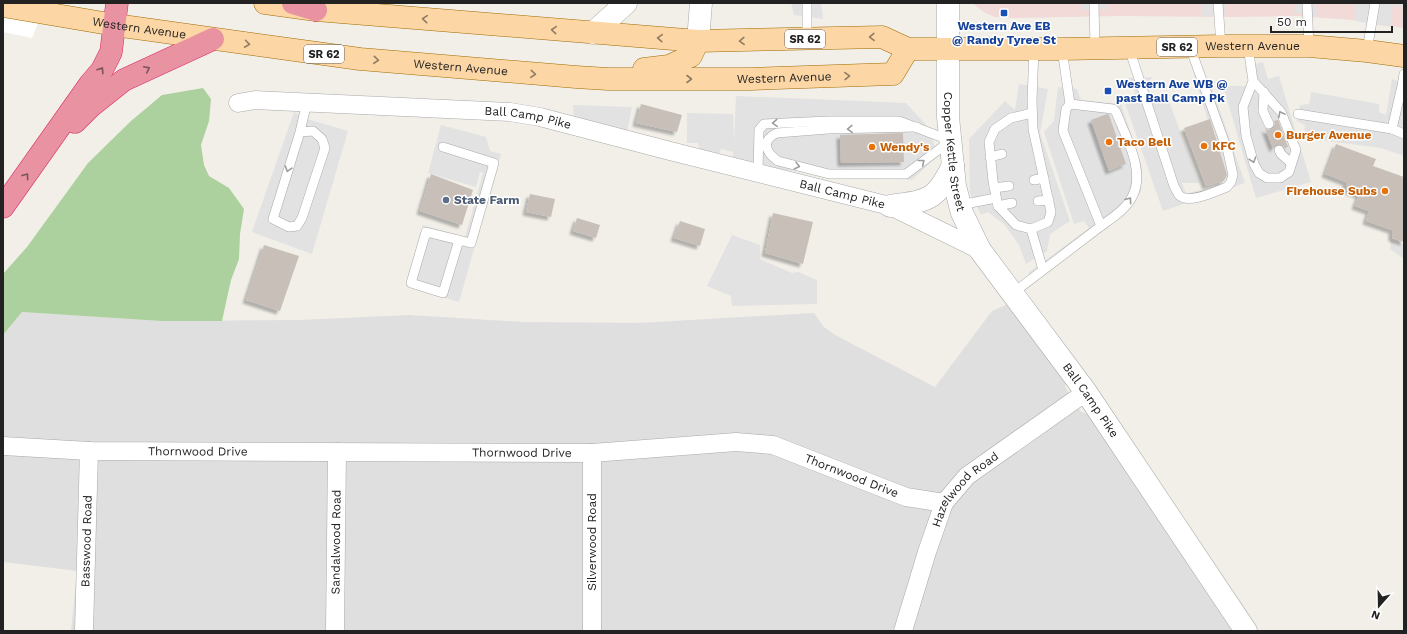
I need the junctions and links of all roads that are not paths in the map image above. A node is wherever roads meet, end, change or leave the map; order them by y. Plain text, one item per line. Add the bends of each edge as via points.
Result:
1 (117, 3) edge
2 (265, 3) edge
3 (293, 3) edge
4 (626, 3) edge
5 (701, 3) edge
6 (807, 3) edge
7 (948, 3) edge
8 (1094, 3) edge
9 (1218, 3) edge
10 (1307, 3) edge
11 (1375, 3) edge
12 (3, 6) edge
13 (316, 10) junction
14 (115, 25) junction
15 (593, 33) junction
16 (213, 39) junction
17 (807, 39) junction
18 (698, 41) junction
19 (1190, 46) junction
20 (1221, 46) junction
21 (1248, 46) junction
22 (1309, 46) junction
23 (1095, 48) junction
24 (1129, 48) junction
25 (908, 49) junction
26 (949, 49) junction
27 (1034, 49) junction
28 (1062, 49) junction
29 (1367, 51) junction
30 (1404, 56) edge
31 (1404, 74) edge
32 (608, 79) junction
33 (1253, 81) junction
34 (1264, 92) junction
35 (307, 102) junction
36 (238, 103) dead end
37 (1070, 104) junction
38 (1032, 113) junction
39 (1298, 114) dead end
40 (1269, 124) dead end
41 (916, 127) junction
42 (1392, 130) junction
43 (300, 132) junction
44 (1404, 134) edge
45 (951, 141) junction
46 (443, 147) dead end
47 (1037, 147) junction
48 (1027, 148) dead end
49 (1279, 150) dead end
50 (41, 154) junction
51 (1002, 154) dead end
52 (990, 157) junction
53 (1291, 163) junction
54 (953, 165) junction
55 (758, 173) junction
56 (1044, 178) junction
57 (1034, 180) dead end
58 (1009, 186) dead end
59 (994, 188) junction
60 (1049, 200) junction
61 (1038, 201) dead end
62 (997, 202) junction
63 (1012, 203) dead end
64 (960, 205) junction
65 (890, 206) junction
66 (3, 207) edge
67 (1101, 226) junction
68 (1031, 229) junction
69 (459, 240) junction
70 (980, 250) junction
71 (1044, 270) junction
72 (1013, 293) junction
73 (1086, 392) junction
74 (3, 446) edge
75 (89, 451) junction
76 (337, 452) junction
77 (592, 453) junction
78 (944, 503) junction
79 (84, 631) edge
80 (336, 631) edge
81 (592, 631) edge
82 (903, 631) edge
83 (1246, 631) edge

1 - 14 highway
2 - 13 main road, Western Avenue / SR 62
3 - 13 highway
4 - 15 street
5 - 18 street
6 - 17 lane
7 - 26 street, Copper Kettle Street
8 - 23 lane
9 - 20 lane
10 - 22 lane
11 - 29 lane
12 - 14 main road, Western Avenue / SR 62
15 -> 13 main road, Western Avenue / SR 62
14 - 16 main road, Western Avenue / SR 62
50 -> 14 highway via 102,70 111,52
18 -> 15 main road, Western Avenue / SR 62
16 -> 32 main road, Western Avenue / SR 62 via 360,59
50 -> 16 highway via 90,107 124,80
17 -> 18 main road, Western Avenue / SR 62
25 -> 17 main road, Western Avenue / SR 62 via 882,37
18 - 32 main road via 691,56 669,66 639,70
19 - 20 main road, Western Avenue / SR 62
19 - 24 main road, Western Avenue / SR 62
19 - 24 lane via 1228,152 1233,175 1227,186 1192,199 1178,195 1174,186
20 - 21 main road, Western Avenue / SR 62
21 - 22 main road, Western Avenue / SR 62
21 - 33 lane
22 - 29 main road, Western Avenue / SR 62
23 - 24 main road, Western Avenue / SR 62
23 - 28 main road, Western Avenue / SR 62
25 - 26 main road, Western Avenue / SR 62
32 -> 25 main road, Western Avenue via 751,79 893,74
26 - 27 main road, Western Avenue / SR 62
26 - 45 street, Copper Kettle Street via 948,117
27 - 28 main road, Western Avenue / SR 62
27 - 38 lane
28 - 37 lane
29 - 30 main road, Western Avenue / SR 62
31 - 42 lane
33 - 34 lane
33 -> 53 lane via 1243,108 1246,136 1254,164 1259,173 1268,178 1280,178 1288,172
34 - 40 lane via 1264,111
53 -> 34 lane via 1296,150 1284,118
35 - 36 street, Ball Camp Pike via 255,100
35 - 43 lane
35 - 55 street, Ball Camp Pike via 510,112 540,117
37 - 67 lane via 1066,109 1063,131
67 -> 37 lane via 1132,198 1138,182 1136,162 1113,109
38 - 47 lane
38 - 52 lane via 1011,118 995,129 989,142
39 - 42 lane
41 - 45 lane
41 -> 45 lane via 777,133 770,136 767,148 771,156 778,161 829,174 906,174
41 -> 55 lane via 899,121 764,124 759,130
42 - 44 lane
43 -> 43 lane via 273,218 289,227 297,226 302,218 325,148 322,139 313,131
45 - 54 street, Copper Kettle Street
46 - 69 lane via 494,163 471,243
47 - 48 lane
47 - 56 lane
49 - 53 lane
66 -> 50 highway
51 - 52 lane
52 - 59 lane
54 - 64 street, Copper Kettle Street
54 - 65 street via 944,184 934,195 922,201
55 - 65 street, Ball Camp Pike
56 - 57 lane
56 - 60 lane
58 - 59 lane
59 - 62 lane
60 - 61 lane
60 - 68 lane via 1051,212 1048,222
62 - 63 lane
62 - 64 lane
62 - 68 lane via 1016,225
64 - 70 street, Copper Kettle Street
65 - 70 street, Ball Camp Pike
67 - 71 lane
68 - 71 lane
69 - 69 lane via 426,232 411,283 443,293
70 - 72 street, Ball Camp Pike
71 - 72 lane
72 - 73 street, Ball Camp Pike
73 - 78 street, Hazelwood Road via 967,476
73 - 83 street, Ball Camp Pike
74 - 75 street, Thornwood Drive
75 - 76 street, Thornwood Drive
75 - 79 street, Basswood Road
76 - 77 street, Thornwood Drive
76 - 80 street, Sandalwood Road
77 - 78 street, Thornwood Drive via 736,442 773,445 906,497
77 - 81 street, Silverwood Road
78 - 82 street, Hazelwood Road

